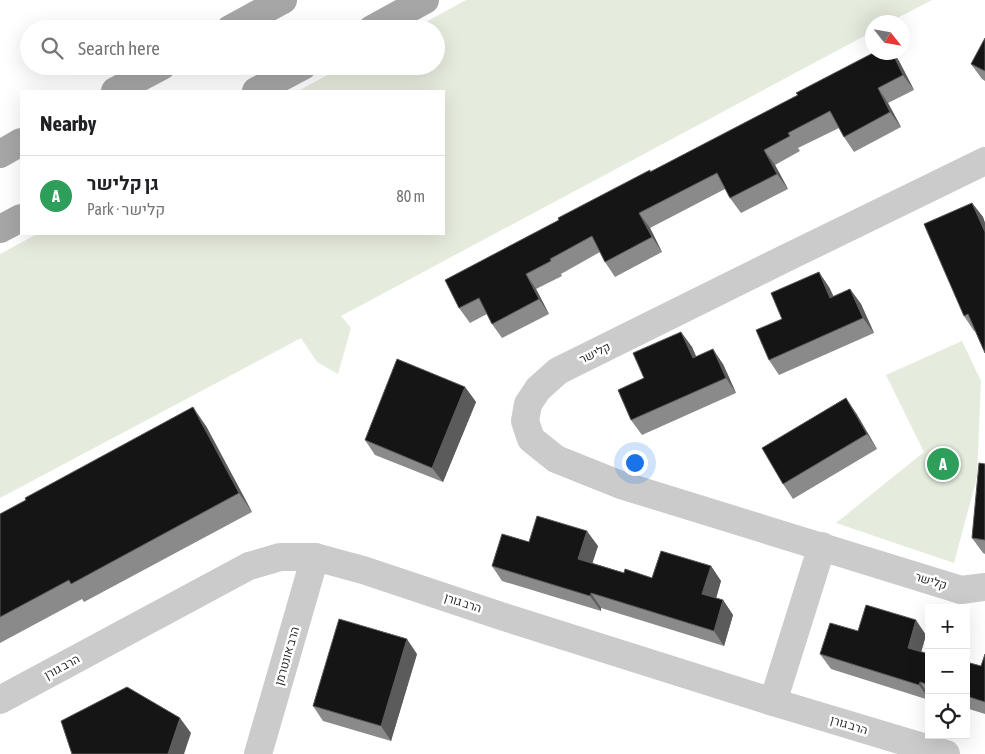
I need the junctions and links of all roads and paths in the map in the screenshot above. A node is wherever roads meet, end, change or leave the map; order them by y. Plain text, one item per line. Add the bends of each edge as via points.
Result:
1 (282, 0) edge
2 (425, 0) edge
3 (246, 20) edge
4 (388, 20) edge
5 (145, 75) edge
6 (286, 75) edge
7 (117, 90) edge
8 (258, 90) edge
9 (20, 143) edge
10 (0, 154) edge
11 (985, 161) edge
12 (20, 219) edge
13 (0, 229) edge
14 (822, 546) junction
15 (315, 557) junction
16 (985, 587) edge
17 (0, 700) edge
18 (773, 702) junction
19 (258, 754) edge
20 (946, 754) edge

1 - 3 main road
2 - 4 main road
5 - 7 main road
6 - 8 main road
9 - 10 main road
11 - 14 street, קלישר via 558,371 538,389 528,404 525,421 531,440 556,459 621,485
12 - 13 main road
14 - 16 street, קלישר via 961,590
14 - 18 street
15 - 17 street, הרב גורן via 280,557 249,566
15 - 18 street, הרב גורן
15 - 19 street, הרב אונטרמן
18 - 20 street, הרב גורן

